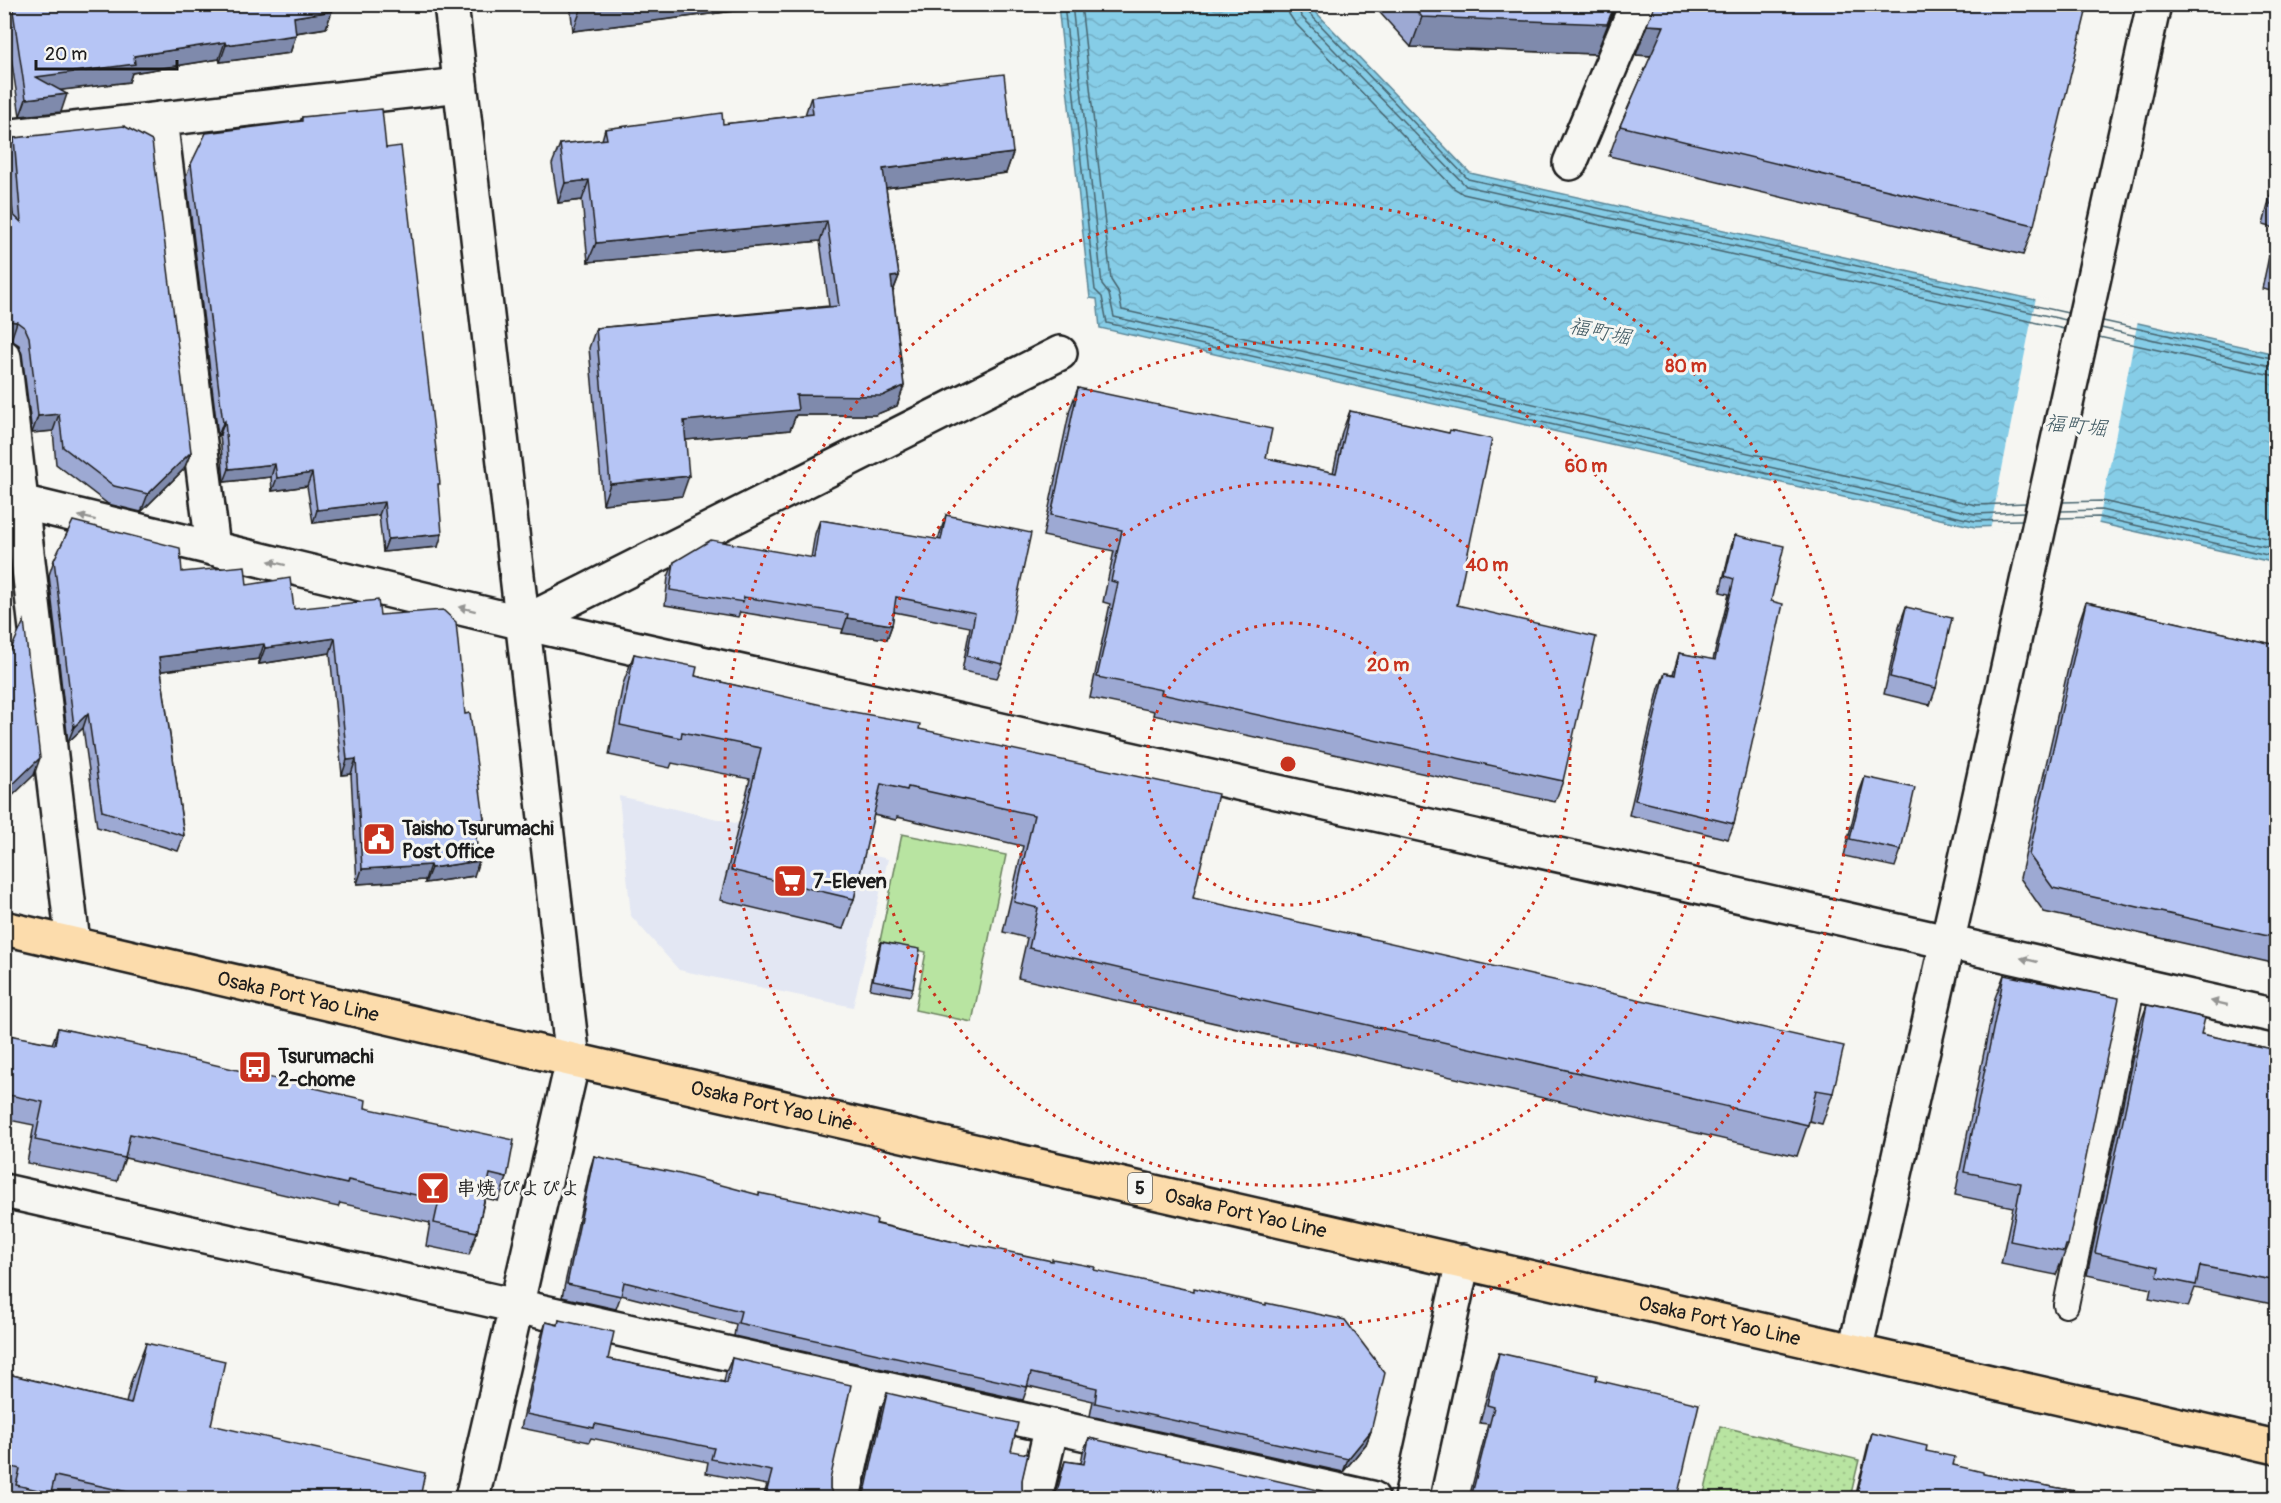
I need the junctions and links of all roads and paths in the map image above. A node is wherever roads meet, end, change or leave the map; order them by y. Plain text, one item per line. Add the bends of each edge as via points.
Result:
1 (451, 4) edge
2 (1637, 4) edge
3 (2154, 4) edge
4 (460, 85) junction
5 (160, 119) junction
6 (4, 137) edge
7 (1570, 163) dead end
8 (1060, 353) dead end
9 (4, 357) edge
10 (14, 500) edge
11 (213, 548) junction
12 (524, 623) junction
13 (4, 928) edge
14 (1947, 942) junction
15 (73, 943) junction
16 (2133, 984) junction
17 (2277, 1016) edge
18 (573, 1060) junction
19 (4, 1191) edge
20 (1463, 1261) junction
21 (2066, 1305) dead end
22 (516, 1306) junction
23 (1855, 1350) junction
24 (867, 1385) junction
25 (1052, 1426) junction
26 (2277, 1447) edge
27 (472, 1498) edge
28 (843, 1498) edge
29 (1035, 1498) edge
30 (1372, 1498) edge
31 (1411, 1498) edge

1 - 4 street
2 - 7 street
3 - 14 street
4 - 5 street
4 - 12 street
5 - 6 street
5 - 11 street
8 - 12 street
9 - 10 street
11 -> 10 street
10 - 15 street
12 -> 11 street
12 - 14 street
12 - 18 street
13 - 15 main road, Osaka Port Yao Line / 5
16 -> 14 street
14 - 23 street
15 - 18 main road, Osaka Port Yao Line / 5
17 -> 16 street
16 - 21 lane
18 - 20 main road, Osaka Port Yao Line / 5
18 - 22 street
19 - 22 street
20 - 23 main road, Osaka Port Yao Line / 5
20 - 31 street
22 - 24 street
22 - 27 street
23 - 26 main road, Osaka Port Yao Line / 5
24 - 25 street
24 - 28 street
25 - 29 street
25 - 30 street

